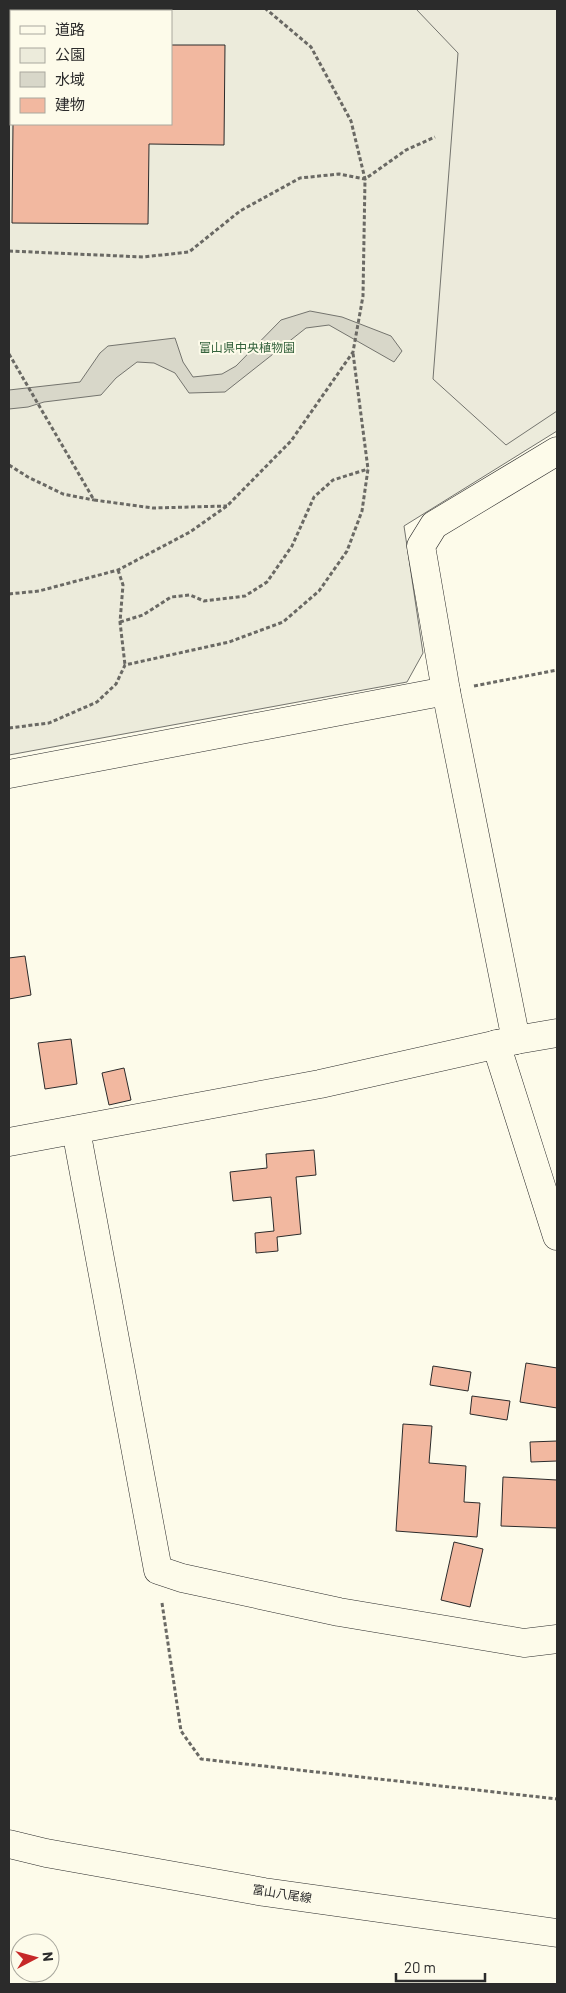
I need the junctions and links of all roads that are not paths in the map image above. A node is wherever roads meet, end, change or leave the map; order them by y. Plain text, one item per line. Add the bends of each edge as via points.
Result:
1 (557, 450) edge
2 (446, 691) junction
3 (9, 774) edge
4 (557, 1033) edge
5 (506, 1042) junction
6 (76, 1130) junction
7 (9, 1142) edge
8 (557, 1236) edge
9 (557, 1639) edge
10 (9, 1844) edge
11 (557, 1933) edge

1 - 2 street via 434,525 421,546
2 - 3 street
2 - 5 street
4 - 5 street
5 - 6 street via 320,1084
5 - 8 street
6 - 7 street
6 - 9 street via 158,1570 340,1612 524,1643
10 - 11 street, 富山八尾線 via 264,1892

